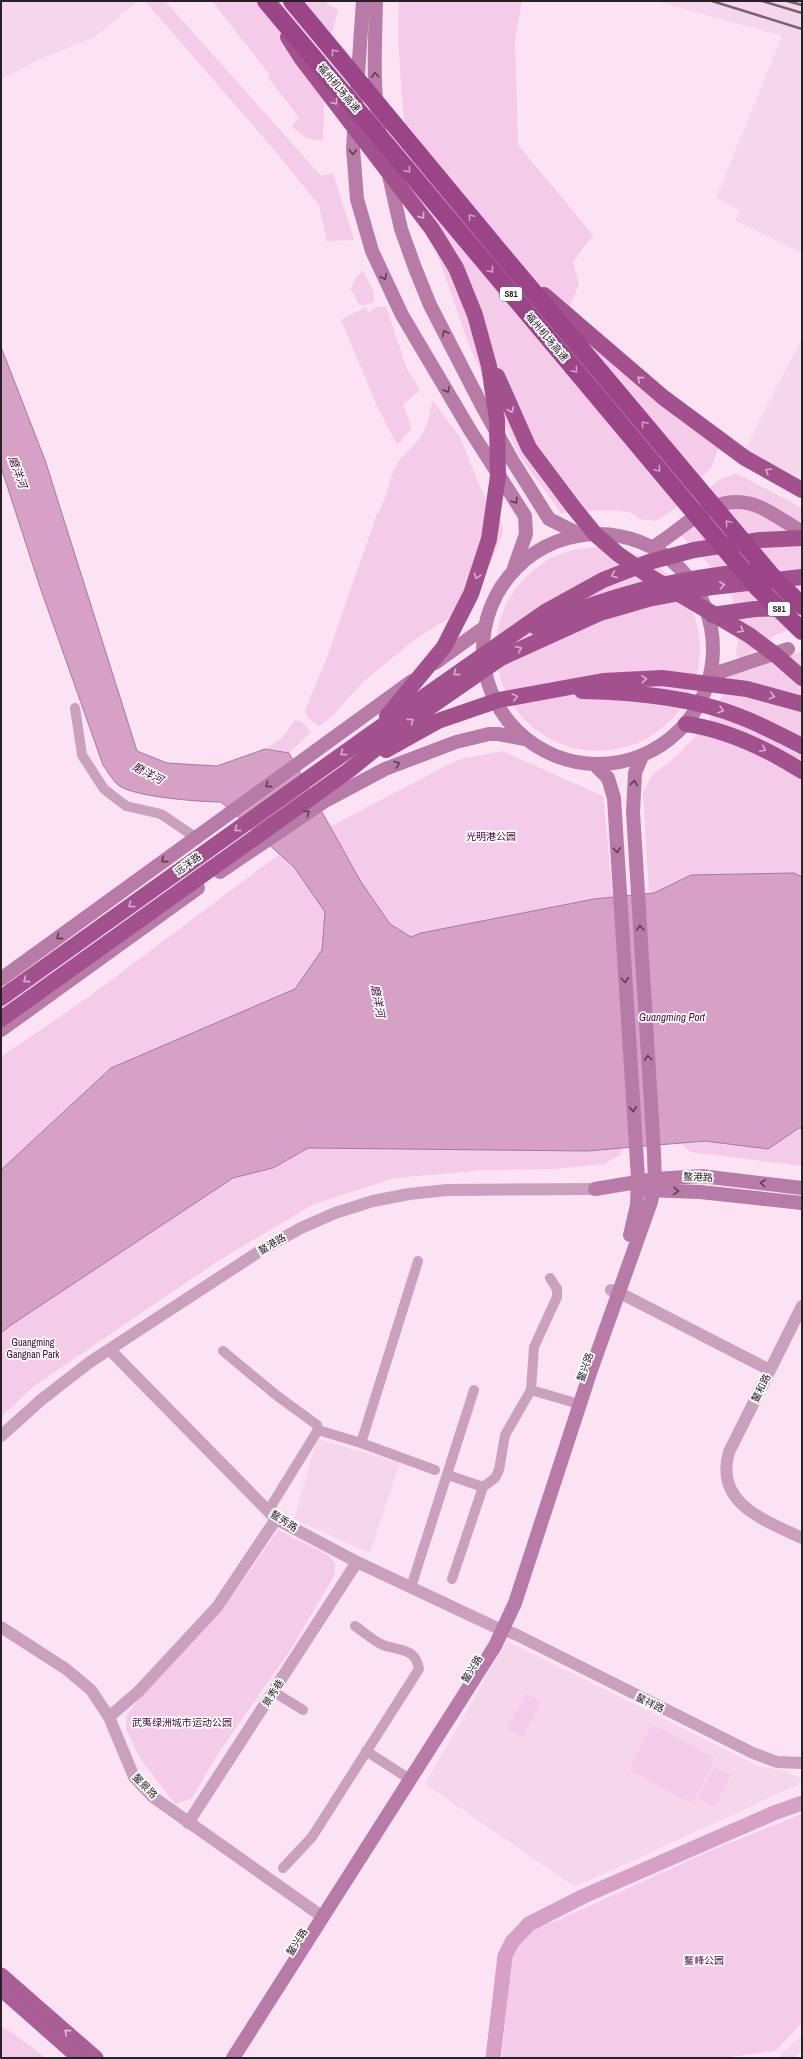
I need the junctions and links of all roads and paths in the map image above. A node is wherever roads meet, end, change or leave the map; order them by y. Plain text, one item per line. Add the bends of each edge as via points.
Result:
1 (265, 1) edge
2 (292, 1) edge
3 (363, 1) edge
4 (376, 1) edge
5 (504, 257) junction
6 (480, 335) junction
7 (802, 490) edge
8 (802, 532) edge
9 (581, 535) junction
10 (802, 538) edge
11 (653, 547) junction
12 (802, 567) edge
13 (513, 571) junction
14 (802, 577) edge
15 (802, 607) edge
16 (709, 616) junction
17 (485, 627) junction
18 (802, 631) edge
19 (490, 649) junction
20 (788, 649) dead end
21 (711, 674) junction
22 (802, 678) edge
23 (544, 691) junction
24 (802, 704) edge
25 (75, 708) dead end
26 (686, 724) junction
27 (375, 731) junction
28 (525, 739) junction
29 (802, 746) edge
30 (642, 756) junction
31 (595, 765) junction
32 (348, 771) junction
33 (802, 771) edge
34 (195, 837) junction
35 (1, 979) edge
36 (1, 998) edge
37 (1, 1019) edge
38 (1, 1030) edge
39 (654, 1184) junction
40 (638, 1185) junction
41 (802, 1188) edge
42 (595, 1189) joint
43 (802, 1203) edge
44 (633, 1238) junction
45 (418, 1261) dead end
46 (550, 1278) dead end
47 (615, 1291) junction
48 (802, 1306) edge
49 (110, 1350) junction
50 (223, 1351) dead end
51 (770, 1370) junction
52 (474, 1390) dead end
53 (531, 1390) junction
54 (576, 1403) junction
55 (318, 1430) junction
56 (1, 1436) edge
57 (361, 1443) junction
58 (435, 1470) dead end
59 (448, 1474) junction
60 (483, 1487) junction
61 (272, 1515) junction
62 (802, 1538) edge
63 (357, 1562) junction
64 (452, 1579) dead end
65 (411, 1587) junction
66 (355, 1626) dead end
67 (1, 1627) edge
68 (499, 1628) junction
69 (274, 1692) junction
70 (303, 1710) dead end
71 (109, 1717) junction
72 (366, 1751) junction
73 (802, 1764) edge
74 (408, 1778) junction
75 (188, 1823) junction
76 (283, 1868) dead end
77 (320, 1915) junction
78 (1, 1975) edge
79 (1, 1990) edge
80 (79, 2058) edge
81 (96, 2058) edge
82 (224, 2058) edge
83 (233, 2058) edge

1 -> 6 highway via 302,59 432,229 456,268 475,315
1 -> 18 highway, 福州机场高速 / S81 via 757,587
5 -> 2 highway, 福州机场高速 / S81
3 -> 13 main road via 353,148 357,199 372,251 402,315 470,430 525,516 526,534
9 -> 4 main road via 549,519 512,460 430,305 415,268 401,229 378,126 375,70
7 -> 5 highway via 745,458 664,398 545,296
15 -> 5 highway, 福州机场高速 / S81 via 771,575
6 -> 22 highway via 529,448 595,534 652,578 749,635
6 -> 27 highway via 489,366 497,420 498,476 489,538 471,594 444,647
8 - 11 main road via 761,508 738,502 723,503 707,509
9 - 11 main road via 606,534 630,538
9 - 13 main road via 556,542 532,554
10 -> 19 highway via 760,540 694,550 649,562 603,580 545,612
11 - 16 main road via 672,560 688,576
12 - 19 highway via 716,574 626,593 553,620
13 - 17 main road via 500,588
32 -> 14 highway via 410,721 501,658 587,618 648,599 712,586
15 - 16 highway via 755,609
16 - 21 main road via 714,645
17 - 28 main road via 483,658 489,689 504,716
17 -> 34 main road
19 -> 27 highway, 远洋路
20 - 21 main road
21 - 26 main road via 702,700
23 -> 24 highway via 603,681 662,678 747,689
23 -> 29 highway via 636,694 698,704 741,716
32 -> 23 highway via 438,721 499,700
25 - 34 street via 82,756 104,789 126,806 161,814
26 - 30 main road via 666,742
26 -> 33 highway via 720,731
27 -> 36 highway, 远洋路
28 - 31 main road via 540,750 558,758
38 -> 28 main road via 217,874 325,801 385,769 456,742 489,734
30 - 31 main road via 619,763
39 -> 30 main road via 633,812 635,773
31 -> 40 main road via 608,778 614,798
32 - 37 highway, 远洋路
34 -> 35 main road
39 - 40 main road, 鳌港路
41 -> 39 main road, 鳌港路 via 701,1176
39 -> 43 main road, 鳌港路 via 700,1192
39 - 44 main road
40 - 42 main road, 鳌港路
40 - 44 main road
42 - 49 street, 鳌港路 via 435,1190 386,1198 348,1209 312,1223 277,1241
44 - 47 main road, 鳌兴路
45 - 57 street
46 - 53 street via 557,1289 557,1297 534,1347
47 - 51 street, 鳌和路
47 - 54 main road, 鳌兴路
48 - 51 street
49 - 56 street, 鳌港路 via 52,1391
49 - 61 street, 鳌秀路
50 - 55 street via 316,1425
51 - 62 street, 鳌和路 via 729,1452 726,1464 727,1477 737,1499 747,1510
52 - 59 street
53 - 54 street
53 - 60 street via 504,1435 499,1470 495,1478
54 - 68 main road, 鳌兴路 via 515,1603
55 - 57 street
55 - 61 street
57 - 58 street
59 - 60 street
59 - 65 street
60 - 64 street
61 - 63 street, 鳌秀路
61 - 71 street via 217,1607 139,1692
63 - 65 street, 鳌秀路
63 - 69 street, 景秀巷
65 - 68 street, 鳌秀路
66 - 72 street via 384,1645 408,1652 416,1659 419,1669
67 - 71 street, 鳌景路 via 79,1679 96,1696
68 - 73 street, 鳌祥路 via 516,1634 753,1753 777,1762
68 - 74 main road, 鳌兴路 via 495,1646
69 - 70 street
69 - 75 street, 景秀巷
71 - 75 street, 鳌景路 via 134,1777 153,1797
72 - 74 street
72 - 76 street via 312,1837
74 - 77 main road, 鳌兴路
75 - 77 street, 鳌景路
77 - 82 main road, 鳌兴路
77 - 83 main road, 鳌兴路
81 -> 78 main road
79 - 80 main road

